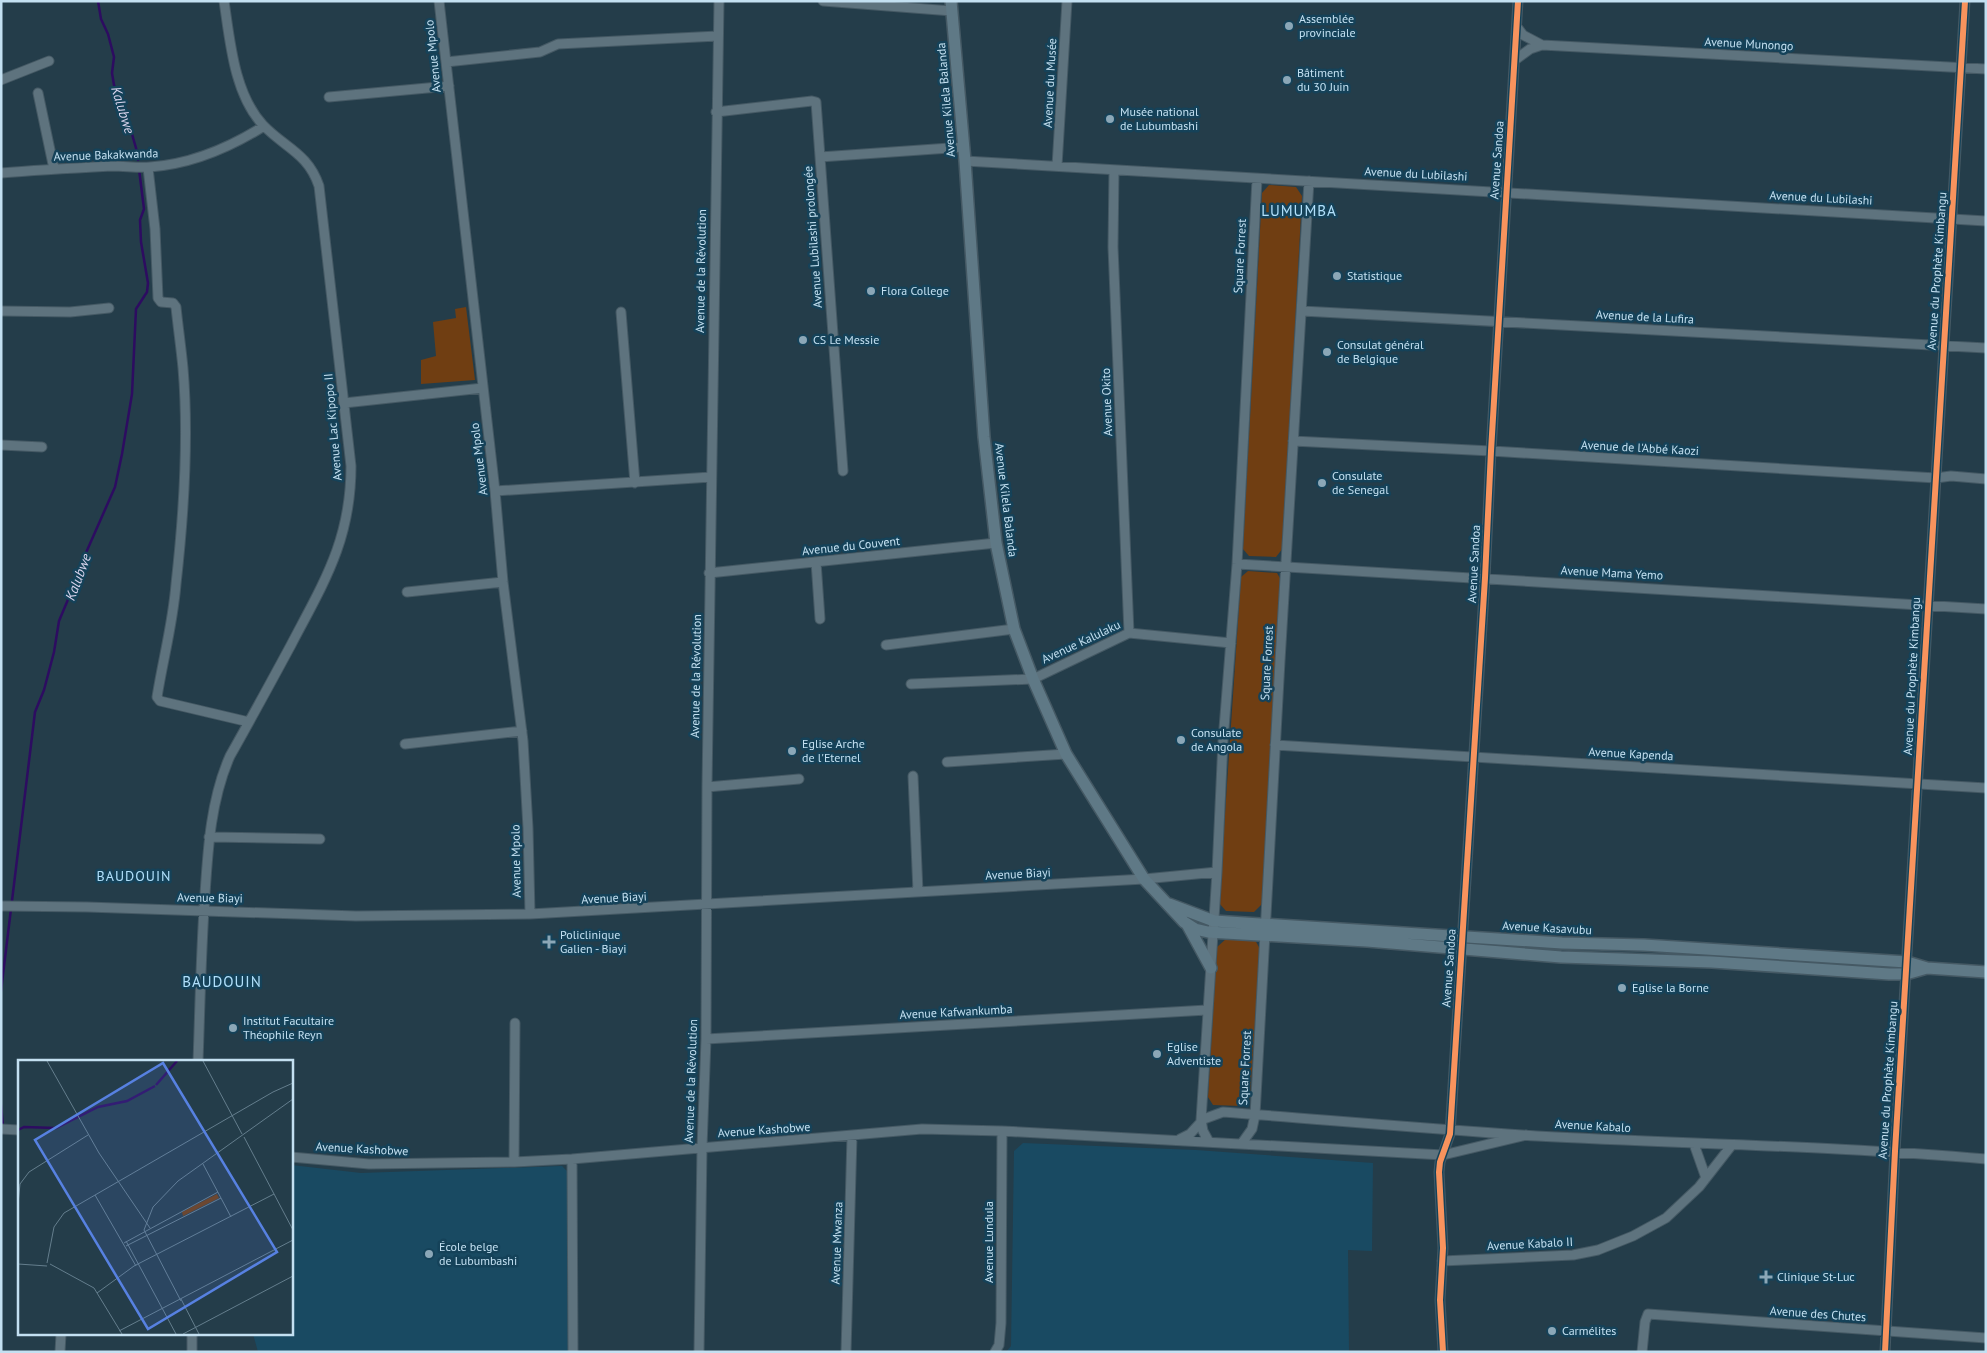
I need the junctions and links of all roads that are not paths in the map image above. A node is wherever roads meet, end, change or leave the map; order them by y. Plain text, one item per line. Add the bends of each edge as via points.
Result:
1 (224, 1) edge
2 (439, 1) edge
3 (719, 1) edge
4 (823, 1) edge
5 (1067, 1) edge
6 (1518, 1) edge
7 (1965, 1) edge
8 (951, 6) edge
9 (1517, 27) junction
10 (718, 36) junction
11 (1542, 45) junction
12 (1515, 60) junction
13 (49, 61) dead end
14 (446, 62) junction
15 (1961, 68) junction
16 (1986, 69) edge
17 (1, 80) edge
18 (449, 86) junction
19 (38, 93) dead end
20 (329, 98) dead end
21 (716, 112) junction
22 (264, 126) junction
23 (964, 148) junction
24 (820, 157) junction
25 (965, 161) junction
26 (1057, 166) junction
27 (148, 168) junction
28 (54, 169) junction
29 (1114, 170) junction
30 (1, 173) edge
31 (1257, 179) junction
32 (1309, 181) junction
33 (1506, 192) junction
34 (1952, 218) junction
35 (1986, 220) edge
36 (109, 308) dead end
37 (1, 311) edge
38 (1302, 311) junction
39 (621, 312) dead end
40 (1499, 321) junction
41 (1943, 346) junction
42 (1986, 348) edge
43 (483, 388) junction
44 (344, 403) junction
45 (1293, 441) junction
46 (1, 445) edge
47 (42, 448) dead end
48 (1491, 451) junction
49 (843, 471) dead end
50 (711, 477) junction
51 (1936, 478) junction
52 (1986, 479) edge
53 (635, 483) junction
54 (495, 491) junction
55 (996, 543) junction
56 (816, 562) junction
57 (1237, 564) junction
58 (1286, 566) junction
59 (709, 573) junction
60 (1485, 578) junction
61 (503, 582) junction
62 (407, 592) dead end
63 (1928, 605) junction
64 (1986, 609) edge
65 (820, 619) dead end
66 (1014, 629) junction
67 (1129, 633) junction
68 (1231, 643) junction
69 (886, 644) dead end
70 (1033, 678) junction
71 (911, 684) dead end
72 (249, 722) junction
73 (522, 731) junction
74 (405, 744) dead end
75 (1275, 745) junction
76 (1066, 754) junction
77 (1474, 758) junction
78 (948, 762) dead end
79 (913, 776) dead end
80 (799, 779) dead end
81 (1917, 783) junction
82 (707, 787) junction
83 (1986, 788) edge
84 (209, 837) junction
85 (320, 839) dead end
86 (1217, 872) junction
87 (1144, 879) junction
88 (918, 892) junction
89 (1168, 904) junction
90 (6, 906) edge
91 (706, 906) junction
92 (204, 911) junction
93 (530, 914) junction
94 (1187, 924) junction
95 (1214, 927) junction
96 (1265, 930) junction
97 (1462, 942) junction
98 (1907, 962) junction
99 (1211, 968) junction
100 (1927, 968) junction
101 (1986, 972) edge
102 (1906, 974) junction
103 (1207, 1010) junction
104 (515, 1023) dead end
105 (706, 1039) junction
106 (198, 1060) edge
107 (1255, 1115) junction
108 (1201, 1121) junction
109 (3, 1129) edge
110 (1450, 1129) junction
111 (18, 1130) edge
112 (1002, 1131) junction
113 (1526, 1135) junction
114 (852, 1136) junction
115 (1178, 1140) junction
116 (1209, 1142) junction
117 (1242, 1143) junction
118 (1694, 1144) junction
119 (1731, 1146) junction
120 (702, 1147) junction
121 (1895, 1151) junction
122 (1443, 1155) junction
123 (292, 1157) edge
124 (572, 1159) junction
125 (1986, 1159) edge
126 (514, 1162) junction
127 (1706, 1178) junction
128 (1442, 1261) junction
129 (1886, 1332) junction
130 (61, 1336) edge
131 (192, 1336) edge
132 (1986, 1338) edge
133 (60, 1352) edge
134 (192, 1352) edge
135 (573, 1352) edge
136 (700, 1352) edge
137 (846, 1352) edge
138 (995, 1352) edge
139 (1443, 1352) edge
140 (1642, 1352) edge
141 (1885, 1352) edge

1 - 22 street, Avenue Lac Kipopo II via 237,76 248,102
2 - 14 street, Avenue Mpolo
3 - 10 street, Avenue de la Révolution
4 - 8 street
5 - 26 street, Avenue du Musée
6 - 9 street, Avenue Sandoa
7 - 15 street, Avenue du Prophète Kimbangu
8 - 23 main road, Avenue Kilela Balanda
9 - 11 street, Avenue Munongo via 1523,35
9 - 12 street, Avenue Sandoa
10 - 14 street via 558,44 540,52
10 - 21 street, Avenue de la Révolution
11 - 12 street
11 - 15 street, Avenue Munongo
12 - 33 street, Avenue Sandoa
13 - 17 street
14 - 18 street, Avenue Mpolo
15 - 16 street, Avenue Munongo
15 - 34 street, Avenue du Prophète Kimbangu
18 - 20 street
18 - 43 street, Avenue Mpolo
19 - 28 street
21 - 24 street, Avenue Lubilashi prolongée via 814,100
21 - 50 street, Avenue de la Révolution
22 - 27 street, Avenue Bakakwanda via 233,146 184,162
22 - 44 street, Avenue Lac Kipopo II via 303,157 316,175
23 - 24 street
23 - 25 main road, Avenue Kilela Balanda
24 - 49 street, Avenue Lubilashi prolongée
25 - 26 street, Avenue du Lubilashi
25 - 55 main road, Avenue Kilela Balanda via 984,437
26 - 29 street, Avenue du Lubilashi
27 - 28 street, Avenue Bakakwanda
27 - 72 street via 158,298 176,307 184,408 182,518 176,586 169,643 157,697 160,701
28 - 30 street, Avenue Bakakwanda
29 - 31 street, Avenue du Lubilashi
29 - 67 street, Avenue Okito
31 - 32 street, Avenue du Lubilashi
31 - 57 street, Square Forrest
32 - 33 street, Avenue du Lubilashi
32 - 38 street, Square Forrest
33 - 34 street, Avenue du Lubilashi
33 - 40 street, Avenue Sandoa
34 - 35 street, Avenue du Lubilashi
34 - 41 street, Avenue du Prophète Kimbangu
36 - 37 street via 70,312
38 - 40 street, Avenue de la Lufira
38 - 45 street, Square Forrest
39 - 53 street
40 - 41 street, Avenue de la Lufira
40 - 48 street, Avenue Sandoa
41 - 42 street, Avenue de la Lufira
41 - 51 street, Avenue du Prophète Kimbangu
43 - 44 street
43 - 54 street, Avenue Mpolo
44 - 72 street, Avenue Lac Kipopo II via 351,485 340,546 327,577
45 - 48 street, Avenue de l'Abbé Kaozi
45 - 58 street, Square Forrest
46 - 47 street
48 - 51 street, Avenue de l'Abbé Kaozi
48 - 60 street, Avenue Sandoa
50 - 53 street
50 - 59 street, Avenue de la Révolution
51 - 52 street, Avenue de l'Abbé Kaozi
51 - 63 street, Avenue du Prophète Kimbangu
53 - 54 street
54 - 61 street, Avenue Mpolo
55 - 56 street, Avenue du Couvent
55 - 66 main road, Avenue Kilela Balanda
56 - 59 street, Avenue du Couvent
56 - 65 street
57 - 58 street, Avenue Mama Yemo
57 - 68 street, Square Forrest
58 - 60 street, Avenue Mama Yemo
58 - 75 street, Square Forrest
59 - 82 street, Avenue de la Révolution
60 - 63 street, Avenue Mama Yemo
60 - 77 street, Avenue Sandoa
61 - 62 street
61 - 73 street, Avenue Mpolo
63 - 64 street, Avenue Mama Yemo
63 - 81 street, Avenue du Prophète Kimbangu
66 - 69 street
66 - 70 main road, Avenue Kilela Balanda
67 - 68 street, Avenue Kalulaku
67 - 70 street, Avenue Kalulaku
68 - 86 street, Square Forrest
70 - 71 street
70 - 76 main road, Avenue Kilela Balanda
72 - 84 street, Avenue Lac Kipopo II via 221,779
73 - 74 street
73 - 93 street, Avenue Mpolo
75 - 77 street, Avenue Kapenda
75 - 96 street, Square Forrest
76 - 78 street
76 - 87 main road, Avenue Kilela Balanda
77 - 81 street, Avenue Kapenda
77 - 97 street, Avenue Sandoa
79 - 88 street
80 - 82 street
81 - 83 street, Avenue Kapenda
81 - 98 street, Avenue du Prophète Kimbangu
82 - 91 street, Avenue de la Révolution
84 - 85 street
84 - 92 street, Avenue Lac Kipopo II
86 - 87 street, Avenue Biayi
86 - 95 street, Square Forrest
87 - 88 street, Avenue Biayi
87 - 89 main road, Avenue Kilela Balanda
88 - 91 street, Avenue Biayi
89 - 94 main road, Avenue Kilela Balanda
89 - 95 main road, Avenue Kasavubu
90 - 92 street, Avenue Biayi
91 - 93 street, Avenue Biayi
91 - 105 street, Avenue de la Révolution
92 - 93 street, Avenue Biayi via 363,916
92 - 106 street, Avenue Lac Kipopo II
94 - 95 main road, Avenue Kilela Balanda via 1202,930
94 - 99 main road
95 - 96 main road, Avenue Kasavubu
95 - 99 street, Square Forrest
96 - 97 main road, Avenue Kasavubu
96 - 107 street, Square Forrest
97 - 98 main road, Avenue Kasavubu via 1728,950
97 - 102 main road, Avenue Kasavubu via 1561,957
97 - 110 street, Avenue Sandoa
98 - 100 main road, Avenue Kasavubu
98 - 102 street, Avenue du Prophète Kimbangu
99 - 103 street, Square Forrest
100 - 101 main road, Avenue Kasavubu
100 - 102 main road, Avenue Kasavubu
102 - 121 street, Avenue du Prophète Kimbangu
103 - 105 street, Avenue Kafwankumba
103 - 108 street, Square Forrest
104 - 126 street
105 - 120 street, Avenue de la Révolution
107 - 108 street, Avenue Kabalo via 1223,1112
107 - 110 street, Avenue Kabalo
107 - 117 street, Square Forrest via 1252,1130
108 - 115 street via 1190,1134
108 - 116 street, Square Forrest
109 - 111 street
110 - 113 street, Avenue Kabalo
110 - 122 street, Avenue Sandoa
112 - 114 street, Avenue Kashobwe via 922,1129
112 - 115 street, Avenue Kashobwe
112 - 138 street, Avenue Lundula via 1001,1323
113 - 118 street, Avenue Kabalo
113 - 122 street
114 - 120 street, Avenue Kashobwe
114 - 137 street, Avenue Mwanza
115 - 116 street, Avenue Kashobwe
116 - 117 street
117 - 122 street
118 - 119 street, Avenue Kabalo
118 - 127 street
119 - 121 street, Avenue Kabalo
119 - 127 street, Avenue Kabalo II
120 - 124 street, Avenue Kashobwe
120 - 136 street, Avenue de la Révolution
121 - 125 street, Avenue Kabalo
121 - 129 street, Avenue du Prophète Kimbangu
122 - 128 street, Avenue Sandoa via 1440,1172
123 - 126 street, Avenue Kashobwe via 369,1164
124 - 126 street, Avenue Kashobwe
124 - 135 street
127 - 128 street, Avenue Kabalo II via 1666,1218 1598,1250 1573,1255
128 - 139 street via 1440,1307
129 - 132 street, Avenue des Chutes
129 - 140 street, Avenue des Chutes via 1648,1314
129 - 141 street, Avenue du Prophète Kimbangu
130 - 133 street
131 - 134 street

